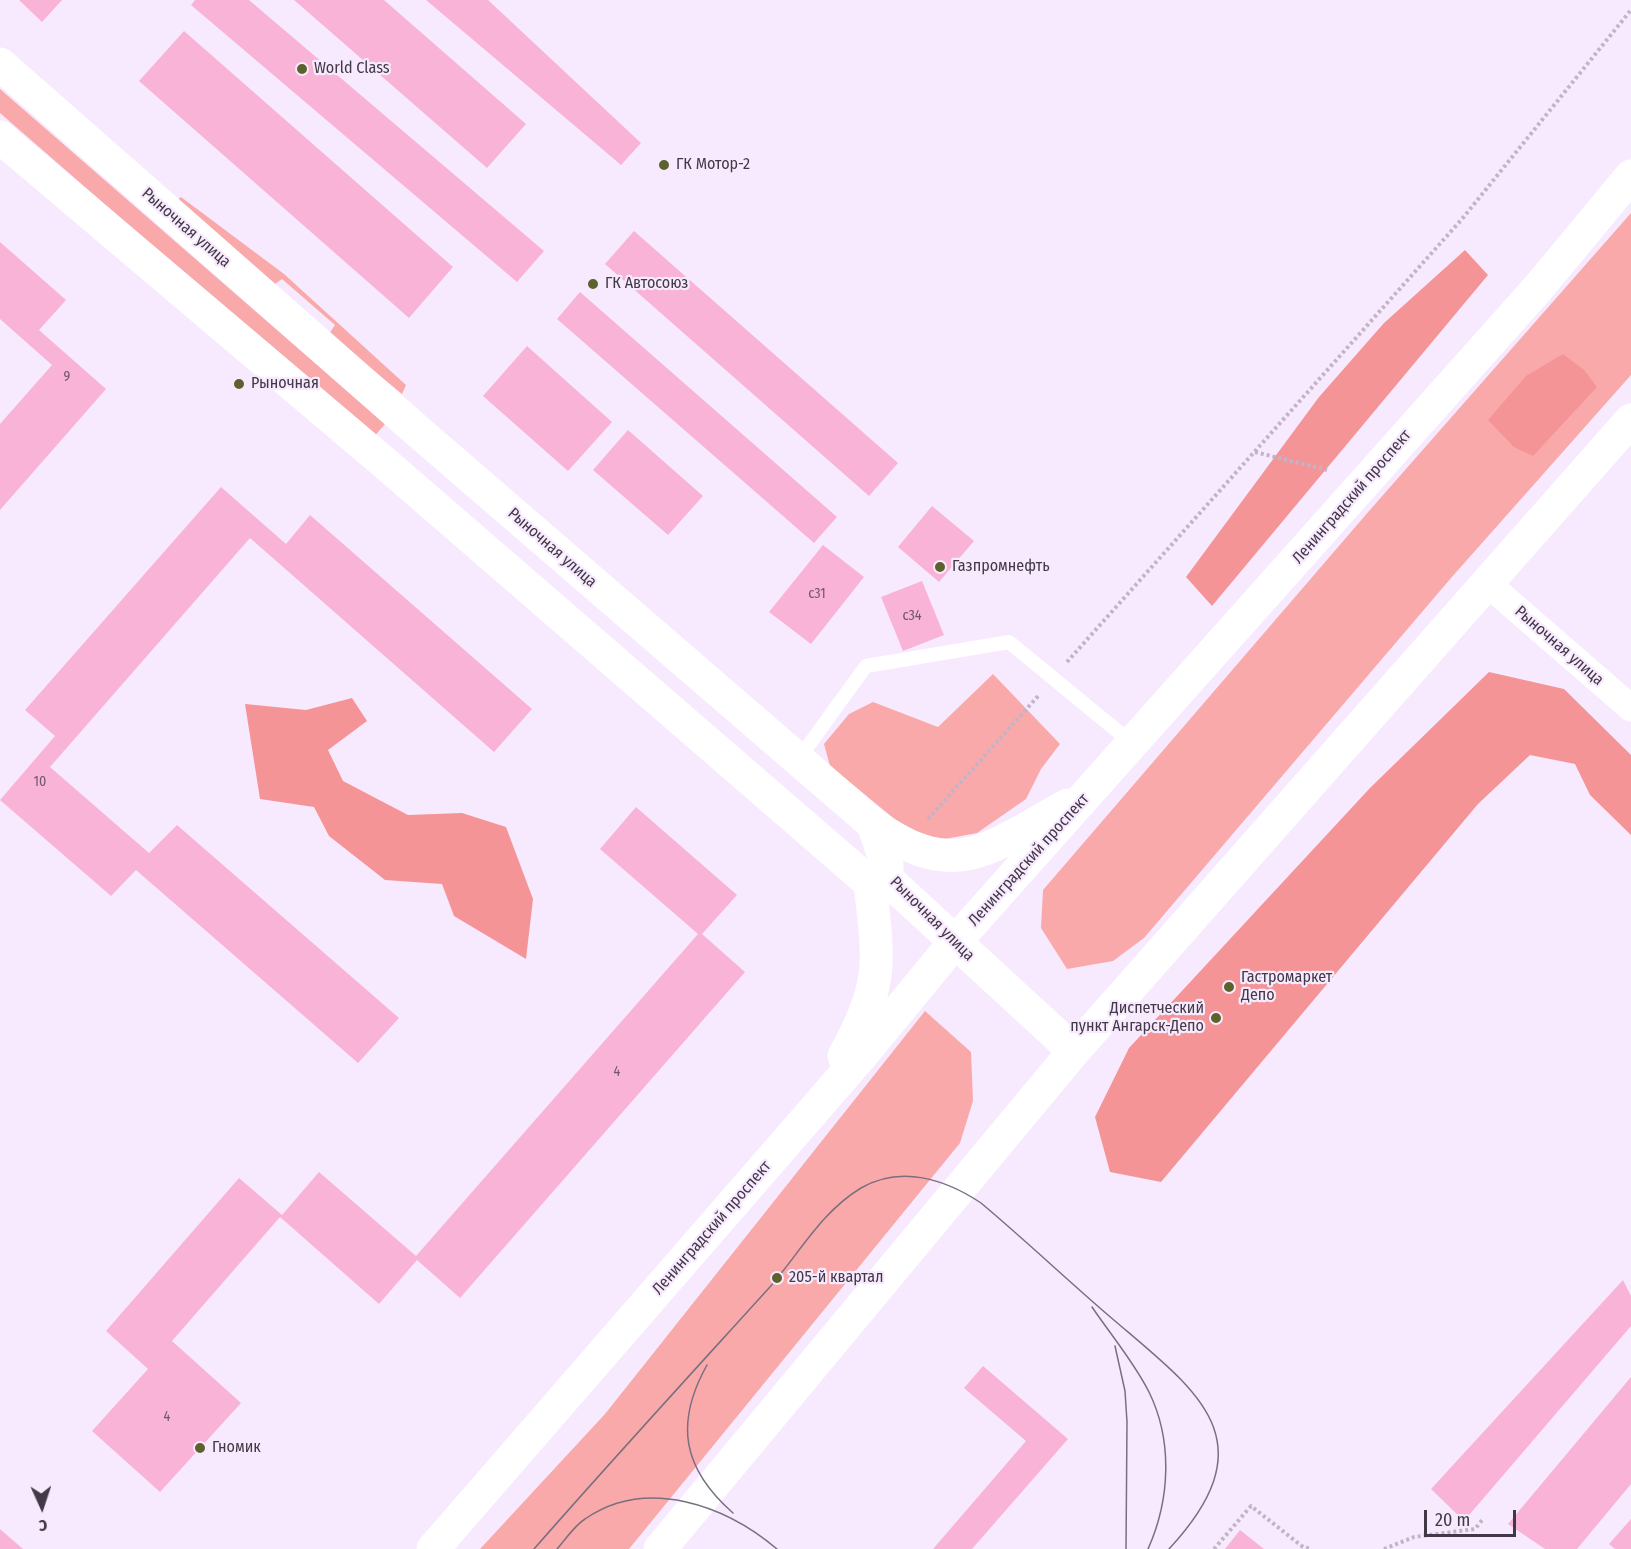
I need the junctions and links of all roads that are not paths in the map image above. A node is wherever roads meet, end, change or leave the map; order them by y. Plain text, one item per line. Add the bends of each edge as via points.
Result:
1 (0, 64) edge
2 (0, 136) edge
3 (1631, 176) edge
4 (1631, 420) edge
5 (421, 434) junction
6 (387, 465) junction
7 (1488, 584) junction
8 (1631, 708) edge
9 (1132, 743) junction
10 (798, 760) junction
11 (1088, 795) junction
12 (873, 824) junction
13 (878, 881) junction
14 (954, 943) junction
15 (1074, 1051) junction
16 (817, 1107) junction
17 (433, 1549) edge
18 (660, 1549) edge

1 - 5 main road, Рыночная улица
2 - 6 main road, Рыночная улица
3 - 9 main road, Ленинградский проспект via 1539,287
4 - 7 main road
5 - 6 main road
5 - 10 main road, Рыночная улица
6 - 13 main road, Рыночная улица
7 - 8 street, Рыночная улица
7 - 15 main road
9 - 10 lane via 1009,642 866,666
9 - 11 main road, Ленинградский проспект
10 - 12 main road, Рыночная улица
11 - 12 main road via 990,848 963,856 925,853 898,842
11 - 14 main road, Ленинградский проспект
12 - 13 main road, Рыночная улица via 887,865
13 - 14 main road, Рыночная улица
13 - 16 main road via 874,989
14 - 15 main road, Рыночная улица
14 - 16 main road, Ленинградский проспект
15 - 18 main road
16 - 17 main road, Ленинградский проспект

